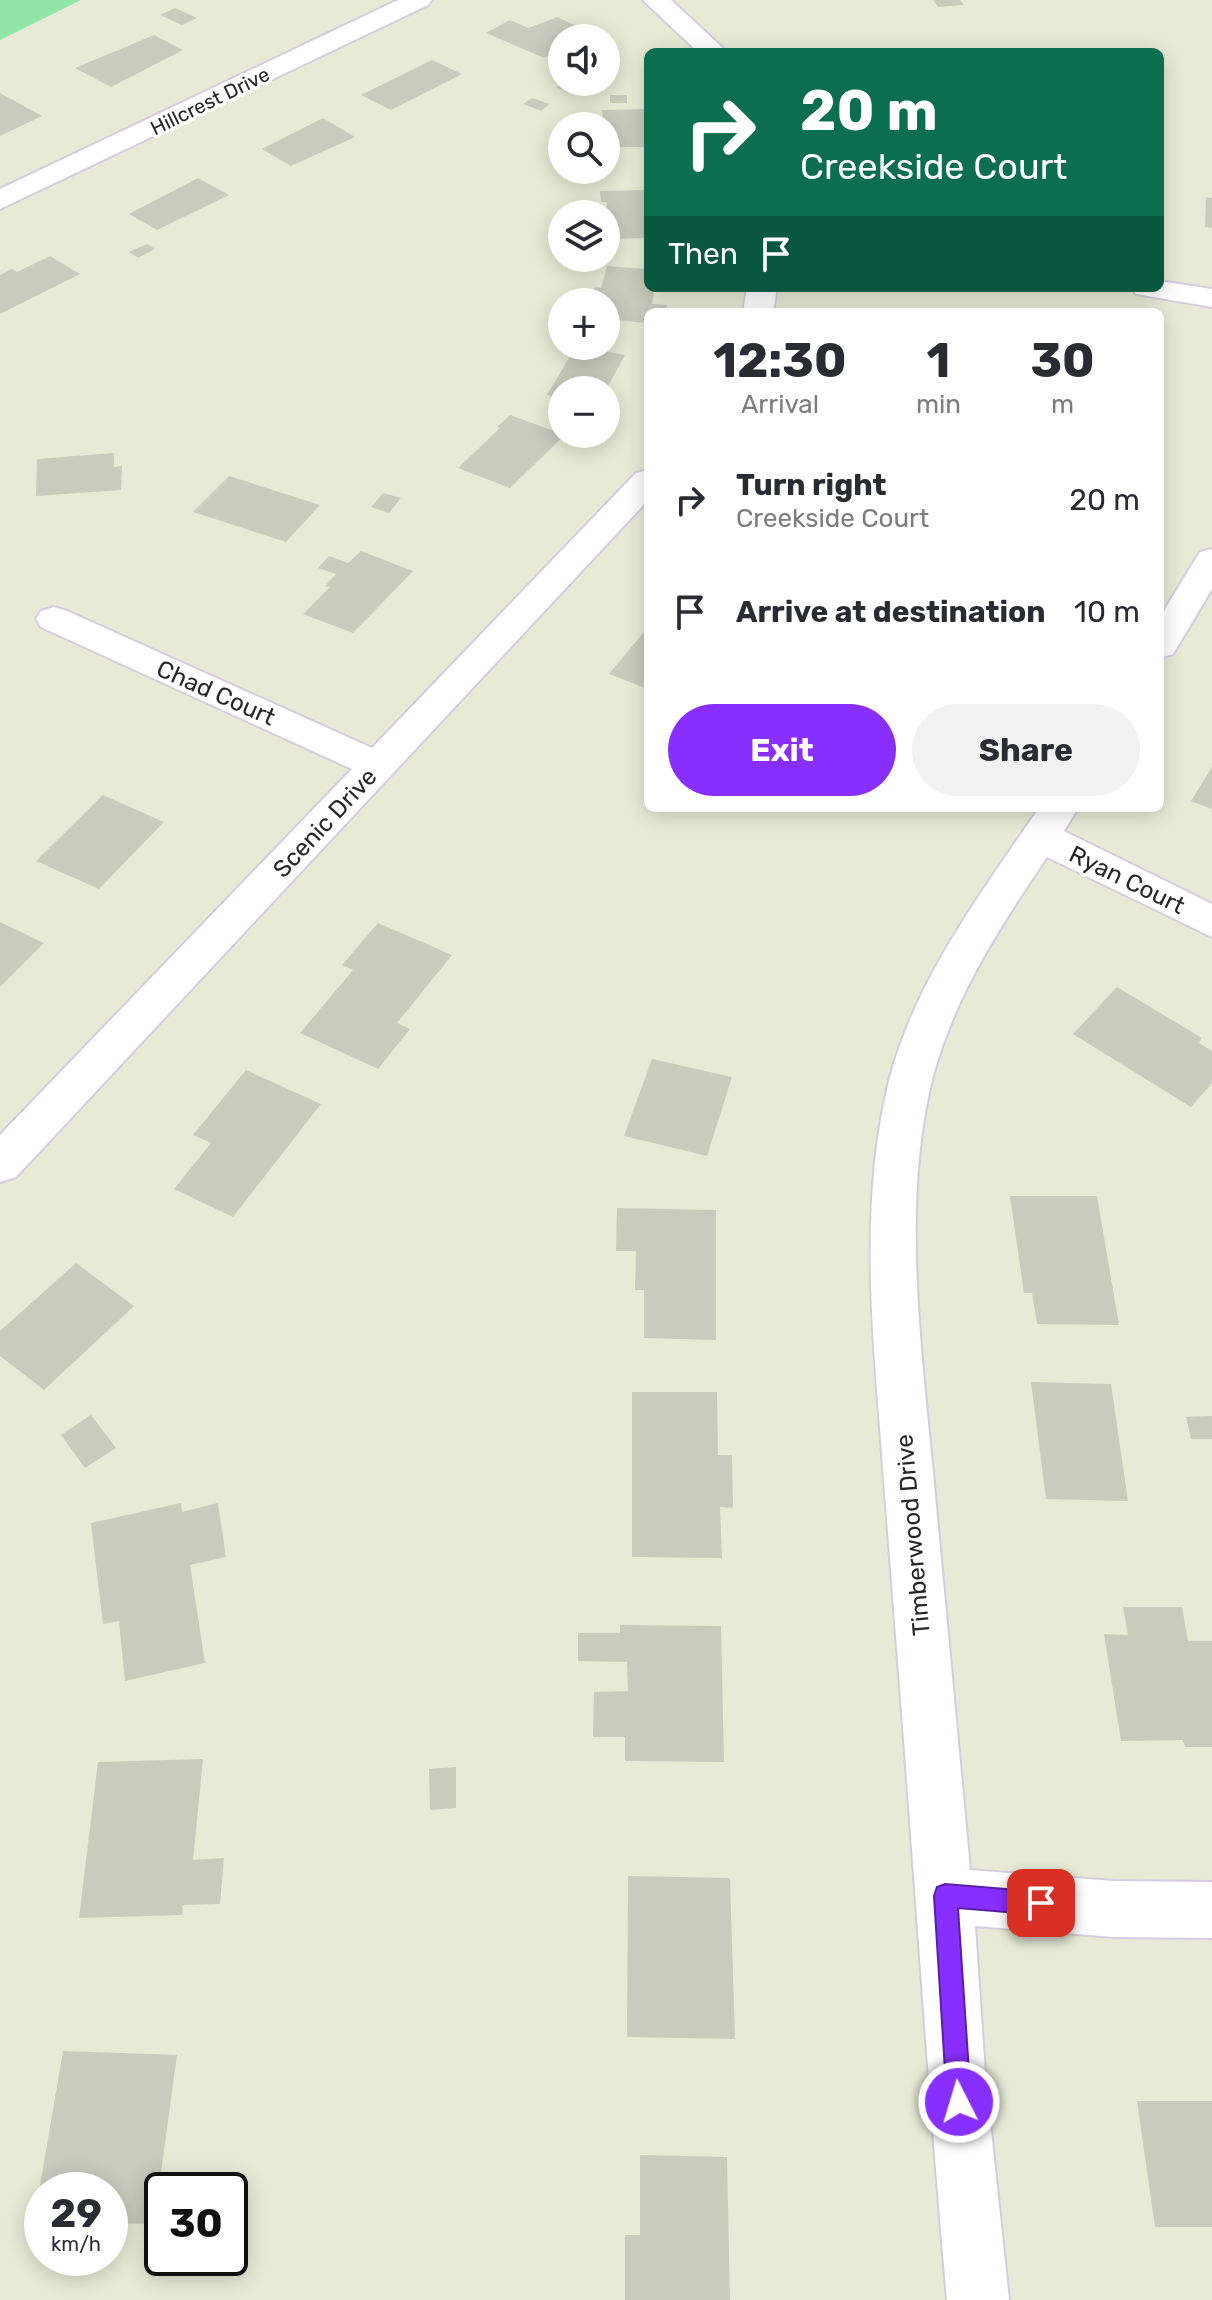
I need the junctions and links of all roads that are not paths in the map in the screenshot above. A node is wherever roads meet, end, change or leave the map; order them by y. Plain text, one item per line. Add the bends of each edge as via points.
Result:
1 (419, 0) edge
2 (656, 0) edge
3 (710, 48) edge
4 (0, 200) edge
5 (1164, 291) edge
6 (1212, 298) edge
7 (644, 484) edge
8 (1212, 560) edge
9 (54, 619) dead end
10 (1164, 639) edge
11 (379, 766) junction
12 (1050, 823) edge
13 (1212, 922) edge
14 (0, 1164) edge
15 (945, 1896) junction
16 (1212, 1910) edge
17 (978, 2300) edge

1 - 4 street, Hillcrest Drive
2 - 3 street
5 - 6 street
7 - 11 street, Scenic Drive
8 - 10 street
9 - 11 street, Chad Court
11 - 14 street, Scenic Drive
12 - 13 street, Ryan Court
12 - 15 street, Timberwood Drive via 973,936 940,1002 912,1076 898,1159 893,1250 897,1348
15 - 16 street via 1114,1909
15 - 17 street, Timberwood Drive

